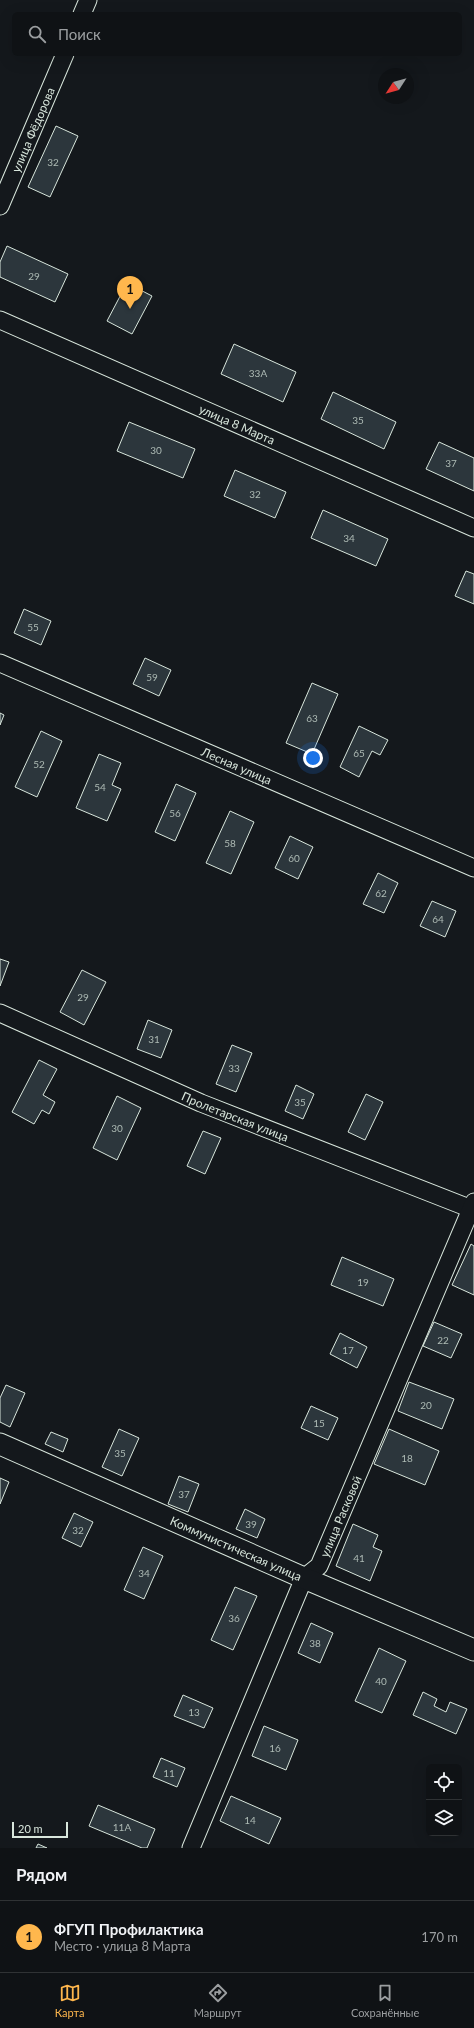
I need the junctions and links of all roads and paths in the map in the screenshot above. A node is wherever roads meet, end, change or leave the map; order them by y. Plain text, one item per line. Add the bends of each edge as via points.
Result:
1 (88, 0) edge
2 (83, 12) edge
3 (64, 56) edge
4 (0, 206) edge
5 (0, 320) edge
6 (474, 528) edge
7 (0, 663) edge
8 (474, 868) edge
9 (0, 1013) edge
10 (473, 1207) edge
11 (0, 1444) edge
12 (304, 1578) junction
13 (474, 1650) edge
14 (192, 1848) edge

1 - 2 street
3 - 4 street, улица Фёдорова
5 - 6 street, улица 8 Марта
7 - 8 street, Лесная улица
9 - 10 street, Пролетарская улица via 201,1103
10 - 12 street, улица Расковой via 319,1566
11 - 12 street, Коммунистическая улица
12 - 13 street, Коммунистическая улица
12 - 14 street, улица Расковой

